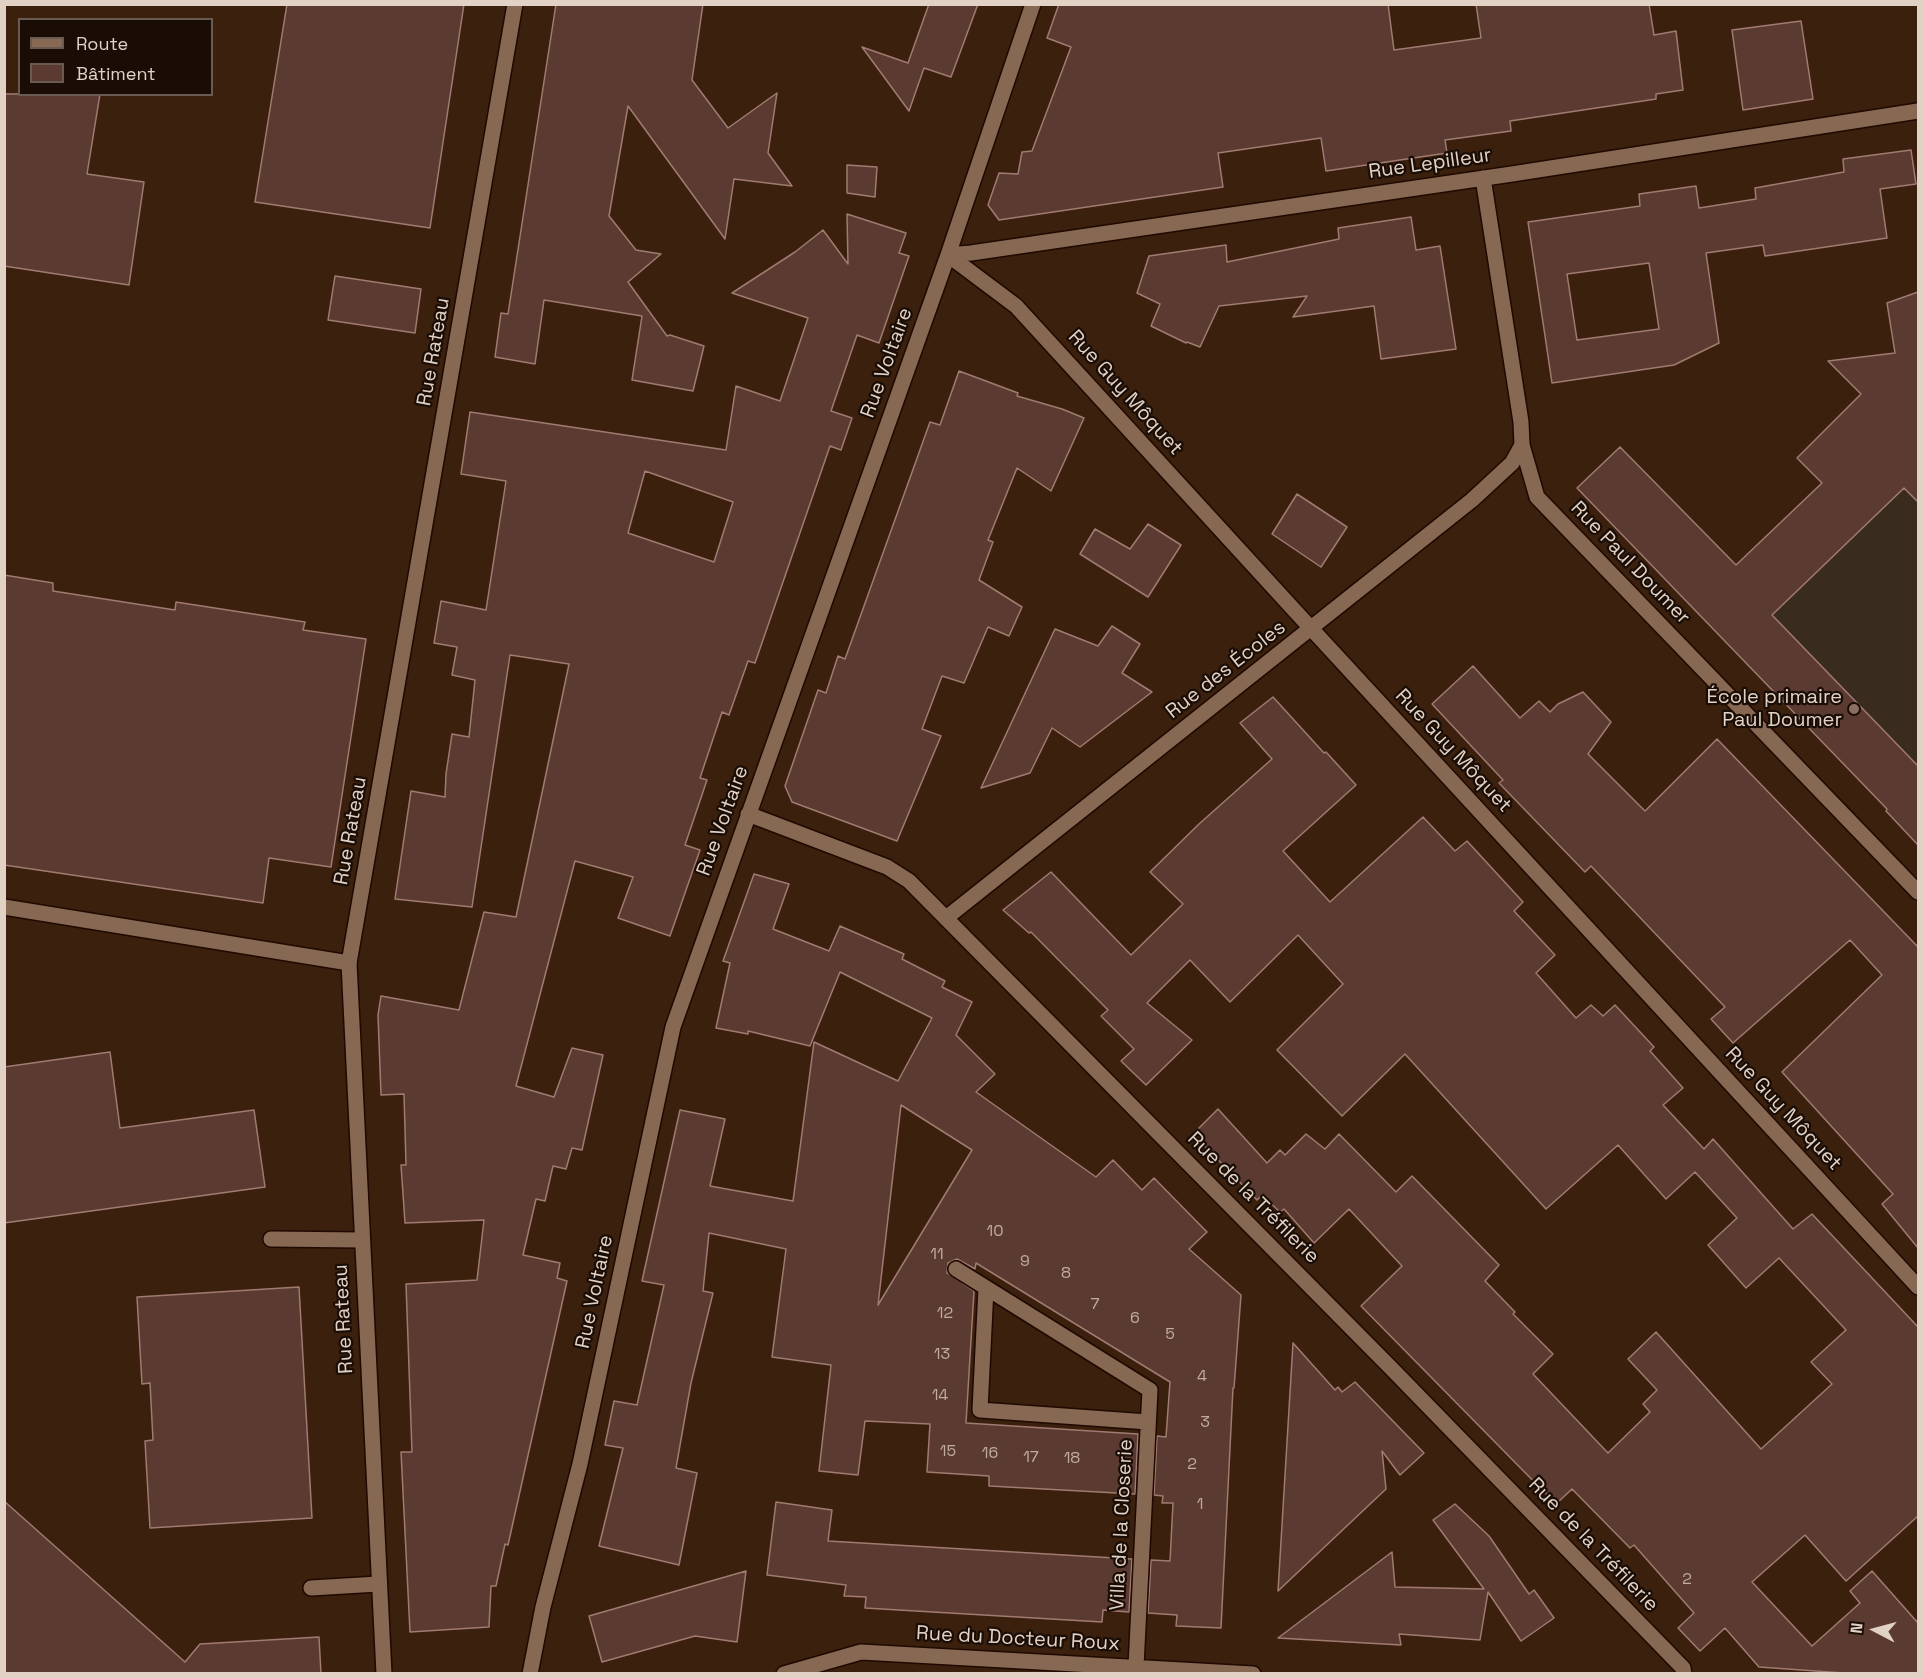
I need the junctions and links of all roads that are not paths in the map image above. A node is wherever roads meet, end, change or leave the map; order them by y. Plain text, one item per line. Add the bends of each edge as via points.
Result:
1 (515, 4) edge
2 (1033, 4) edge
3 (1918, 111) edge
4 (1483, 178) junction
5 (948, 255) junction
6 (1522, 445) junction
7 (1312, 628) junction
8 (748, 814) junction
9 (1918, 892) edge
10 (4, 907) edge
11 (946, 918) junction
12 (349, 963) junction
13 (271, 1239) dead end
14 (362, 1240) junction
15 (956, 1269) dead end
16 (1918, 1287) edge
17 (986, 1288) junction
18 (1148, 1422) junction
19 (378, 1584) junction
20 (311, 1588) dead end
21 (1136, 1666) junction
22 (384, 1674) edge
23 (530, 1674) edge
24 (784, 1674) edge
25 (1253, 1674) edge
26 (1684, 1674) edge

1 - 12 street, Rue Rateau
2 - 5 street, Rue Voltaire
3 - 4 street, Rue Lepilleur
4 - 5 street, Rue Lepilleur
4 - 6 street, Rue Paul Doumer
5 - 7 street, Rue Guy Môquet via 1016,306
5 - 8 street, Rue Voltaire
6 - 7 street, Rue des Écoles via 1512,463 1494,481
6 - 9 street, Rue Paul Doumer via 1537,497
7 - 11 street, Rue des Écoles
7 - 16 street, Rue Guy Môquet
8 - 11 street, Rue de la Tréfilerie via 887,867 909,881
8 - 23 street, Rue Voltaire via 673,1027 580,1464
10 - 12 street
11 - 26 street, Rue de la Tréfilerie via 1407,1385 1683,1668
12 - 14 street, Rue Rateau
13 - 14 street
14 - 19 street, Rue Rateau
15 - 17 street, Villa de la Closerie
17 - 18 street, Villa de la Closerie via 1150,1390
17 - 18 street, Villa de la Closerie via 980,1410
18 - 21 street, Villa de la Closerie
19 - 20 street
19 - 22 street, Rue Rateau
21 - 24 street, Rue du Docteur Roux via 861,1652
21 - 25 street, Rue du Docteur Roux

